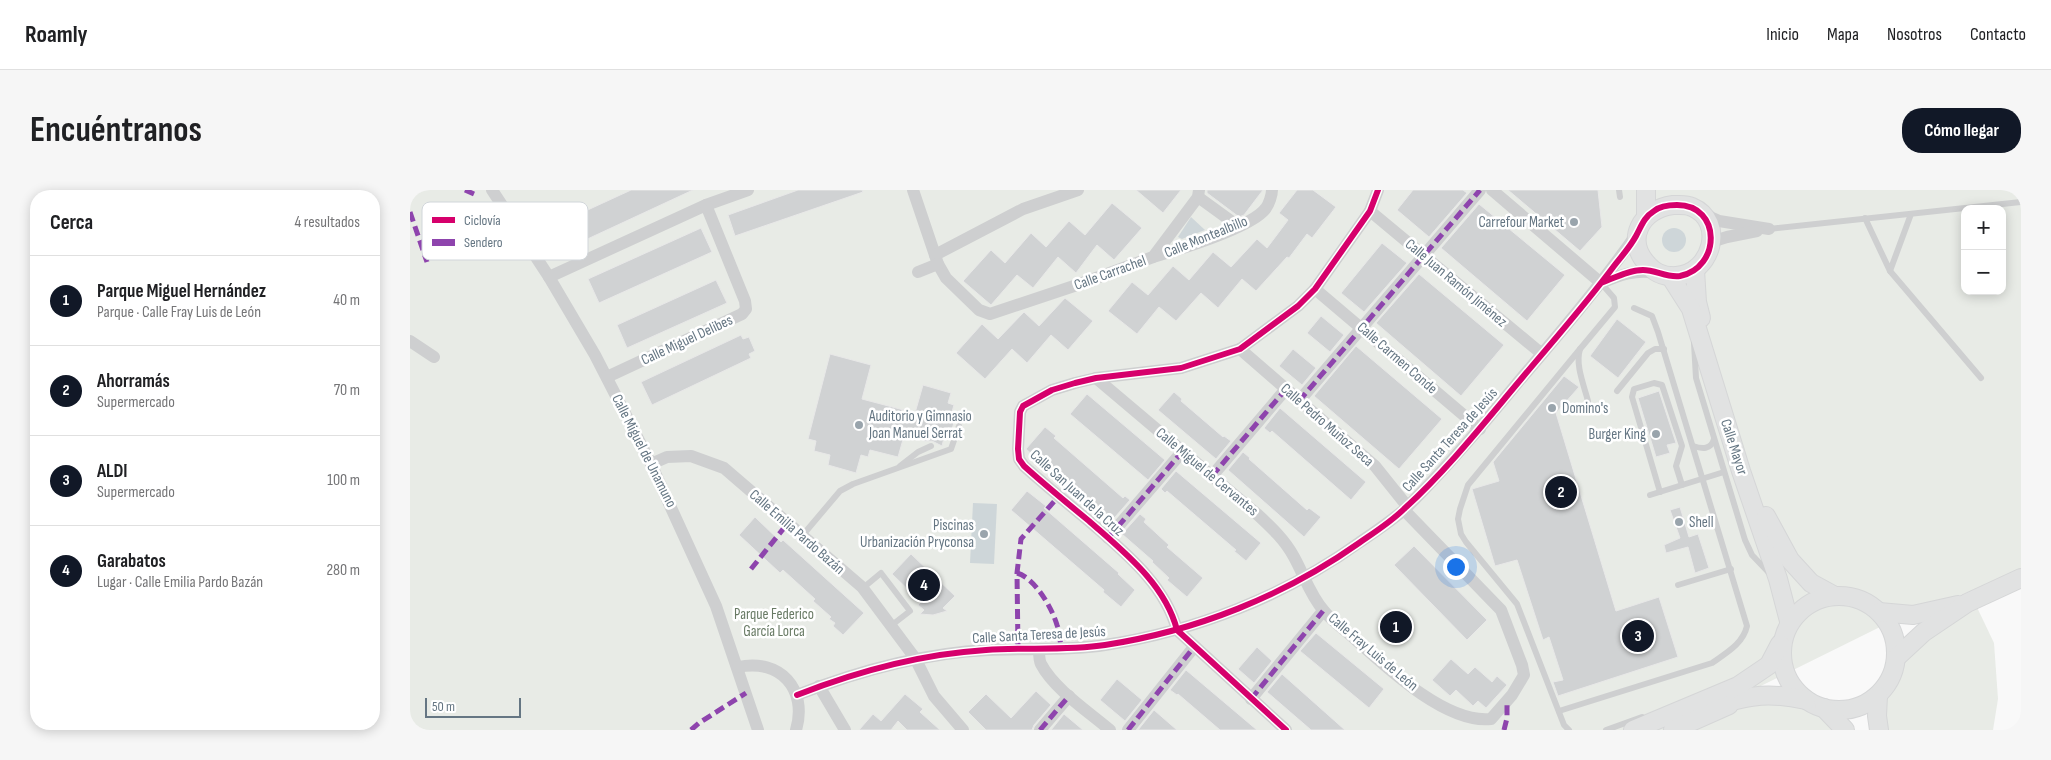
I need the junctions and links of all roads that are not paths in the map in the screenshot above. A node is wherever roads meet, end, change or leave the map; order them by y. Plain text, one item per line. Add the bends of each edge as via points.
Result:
1 (492, 190) edge
2 (748, 190) edge
3 (913, 190) edge
4 (1078, 190) edge
5 (1272, 190) edge
6 (1378, 190) edge
7 (1480, 190) edge
8 (1492, 190) edge
9 (1646, 190) edge
10 (1675, 190) edge
11 (1198, 194) edge
12 (500, 202) edge
13 (2021, 202) edge
14 (706, 205) junction
15 (1693, 209) junction
16 (1370, 211) junction
17 (1911, 214) junction
18 (1646, 217) junction
19 (1865, 218) junction
20 (1238, 226) junction
21 (1769, 228) junction
22 (1636, 235) junction
23 (1711, 242) junction
24 (1424, 256) junction
25 (1153, 257) junction
26 (588, 259) edge
27 (538, 260) edge
28 (586, 260) edge
29 (936, 260) junction
30 (1695, 270) junction
31 (1890, 271) junction
32 (918, 272) dead end
33 (1665, 275) junction
34 (549, 277) junction
35 (1601, 283) junction
36 (1314, 288) junction
37 (1634, 308) dead end
38 (1691, 309) junction
39 (1363, 328) junction
40 (410, 341) edge
41 (1240, 349) junction
42 (1580, 349) junction
43 (1664, 349) junction
44 (1542, 354) junction
45 (434, 357) dead end
46 (607, 377) junction
47 (1096, 378) junction
48 (1981, 378) dead end
49 (1286, 389) junction
50 (1617, 391) dead end
51 (1299, 401) junction
52 (1588, 401) dead end
53 (959, 426) dead end
54 (1480, 429) junction
55 (1714, 439) junction
56 (931, 446) dead end
57 (1693, 446) junction
58 (1182, 452) junction
59 (651, 464) junction
60 (897, 469) junction
61 (1724, 472) junction
62 (1212, 476) junction
63 (1703, 479) junction
64 (1682, 485) junction
65 (1660, 492) junction
66 (1650, 495) dead end
67 (1405, 508) junction
68 (802, 536) junction
69 (1108, 538) junction
70 (1731, 569) junction
71 (2021, 578) edge
72 (1304, 579) junction
73 (1778, 579) junction
74 (1678, 585) dead end
75 (863, 589) junction
76 (1833, 595) junction
77 (1967, 604) junction
78 (1323, 611) junction
79 (1879, 612) junction
80 (1789, 622) junction
81 (892, 625) junction
82 (1177, 630) junction
83 (1783, 639) junction
84 (1194, 647) junction
85 (1039, 649) junction
86 (1897, 657) junction
87 (915, 658) junction
88 (738, 667) junction
89 (819, 686) junction
90 (1721, 693) junction
91 (797, 695) junction
92 (1749, 695) junction
93 (1069, 696) junction
94 (1878, 696) junction
95 (1252, 699) junction
96 (1806, 700) junction
97 (1824, 708) junction
98 (1559, 710) junction
99 (758, 730) edge
100 (796, 730) edge
101 (845, 730) edge
102 (963, 730) edge
103 (1040, 730) edge
104 (1110, 730) edge
105 (1128, 730) edge
106 (1286, 730) edge
107 (1569, 730) edge
108 (1606, 730) edge
109 (1634, 730) edge
110 (1673, 730) edge
111 (1845, 730) edge
112 (1879, 730) edge

1 - 12 street, Calle Miguel de Unamuno
2 - 14 street
3 - 29 street
4 - 29 street via 1023,209
5 - 20 street, Calle Montealbillo via 1266,208
6 - 16 street, Calle San Juan de la Cruz
7 - 24 street
8 - 35 street
9 - 18 main road
10 - 15 main road
11 - 20 street
11 - 25 street, Calle Carrachel
13 - 17 lane
14 - 26 street
14 - 46 street, Calle Miguel Delibes via 746,309 742,314
15 - 18 main road via 1666,206
15 - 21 street via 1719,221
15 - 23 main road via 1710,229
16 - 24 street, Calle Juan Ramón Jiménez
16 - 36 street, Calle San Juan de la Cruz
17 - 19 lane
17 - 31 lane
18 - 22 main road
19 - 21 lane
19 - 31 lane
20 - 25 street, Calle Montealbillo
21 - 23 street
22 - 33 main road via 1643,260
22 - 35 street, Calle Santa Teresa de Jesús
23 - 30 main road via 1705,260
24 - 39 street
24 - 44 street, Calle Juan Ramón Jiménez
25 - 29 street, Calle Carrachel via 990,314 979,310 946,278
27 - 34 street, Calle Miguel de Unamuno
28 - 34 street
29 - 32 street
30 - 33 main road via 1682,276
30 - 76 main road, Calle Mayor via 1697,302 1703,324 1759,502 1790,560 1811,584
31 - 48 lane
33 - 35 street via 1643,270
33 - 38 main road, Calle Mayor
34 - 46 street, Calle Miguel de Unamuno
35 - 42 lane via 1614,298 1615,307
35 - 44 street, Calle Santa Teresa de Jesús
36 - 39 street, Calle Carmen Conde
36 - 41 street, Calle San Juan de la Cruz via 1298,306
37 - 43 lane via 1652,316
38 - 55 lane via 1696,378
38 - 73 main road, Calle Mayor
39 - 51 street
39 - 54 street, Calle Carmen Conde
40 - 45 street
41 - 47 street, Calle San Juan de la Cruz via 1181,368
41 - 49 street, Calle Pedro Muñoz Seca
42 - 52 lane via 1578,363
42 - 98 lane via 1468,485 1458,519 1466,542 1517,604
43 - 50 lane via 1648,353
43 - 57 lane
44 - 54 street, Calle Santa Teresa de Jesús
46 - 59 street, Calle Miguel de Unamuno
47 - 58 street, Calle Miguel de Cervantes
47 - 69 street, Calle San Juan de la Cruz via 1052,390 1023,406 1018,449 1024,466
49 - 51 street, Calle Pedro Muñoz Seca
49 - 62 street
51 - 67 street, Calle Pedro Muñoz Seca via 1375,466
53 - 60 lane via 951,449
54 - 67 street, Calle Santa Teresa de Jesús
55 - 57 lane via 1707,448
55 - 61 lane
56 - 60 lane via 907,459
57 - 63 lane
58 - 62 street, Calle Miguel de Cervantes
58 - 69 street
59 - 68 street, Calle Emilia Pardo Bazán via 667,457 691,456 724,468
59 - 88 street, Calle Miguel de Unamuno via 716,606
60 - 68 lane via 840,491
61 - 63 lane
61 - 73 lane via 1752,555
62 - 72 street, Calle Miguel de Cervantes via 1277,534 1294,556
63 - 64 lane
63 - 70 lane
64 - 65 lane
64 - 65 lane via 1676,462 1682,446 1666,392 1662,384 1654,383 1634,389 1632,397
65 - 66 lane
67 - 72 street, Calle Santa Teresa de Jesús via 1332,563
67 - 78 street, Calle Fray Luis de León via 1500,610 1524,675 1512,694 1491,719 1470,717 1445,707 1412,688
68 - 75 street, Calle Emilia Pardo Bazán
69 - 82 street, Calle San Juan de la Cruz via 1131,558 1165,600
70 - 74 lane
70 - 98 lane via 1747,626 1742,639 1732,649 1703,666
71 - 77 main road
72 - 78 street, Calle Fray Luis de León
72 - 82 street, Calle Santa Teresa de Jesús via 1256,601
73 - 80 main road, Calle Mayor
75 - 81 street, Calle Emilia Pardo Bazán
75 - 81 lane via 881,573 910,611
76 - 79 main road via 1863,600
76 - 80 main road via 1804,606
77 - 79 main road via 1913,614
77 - 86 main road via 1924,632
78 - 95 street
79 - 86 main road via 1891,629
80 - 83 main road
81 - 87 street, Calle Emilia Pardo Bazán
82 - 84 street
82 - 85 street, Calle Santa Teresa de Jesús via 1104,645
83 - 90 main road via 1769,665 1738,686
83 - 96 main road via 1781,659 1786,676
84 - 95 street
84 - 105 street
85 - 87 street, Calle Santa Teresa de Jesús via 986,650
85 - 93 street via 1040,663
86 - 94 main road
87 - 89 street, Calle Santa Teresa de Jesús
87 - 102 street, Calle Emilia Pardo Bazán via 934,696
88 - 91 street via 759,665 770,668 792,685
88 - 99 street, Calle Miguel de Unamuno
89 - 91 street, Calle Santa Teresa de Jesús
89 - 101 street
90 - 108 lane via 1712,692
90 - 109 main road
91 - 100 street via 800,716
92 - 96 main road via 1783,695
92 - 109 main road
92 - 110 main road
93 - 103 street
93 - 104 street
94 - 97 main road via 1864,706 1843,710
94 - 112 main road
95 - 106 street
96 - 97 main road
97 - 111 main road
98 - 107 lane

